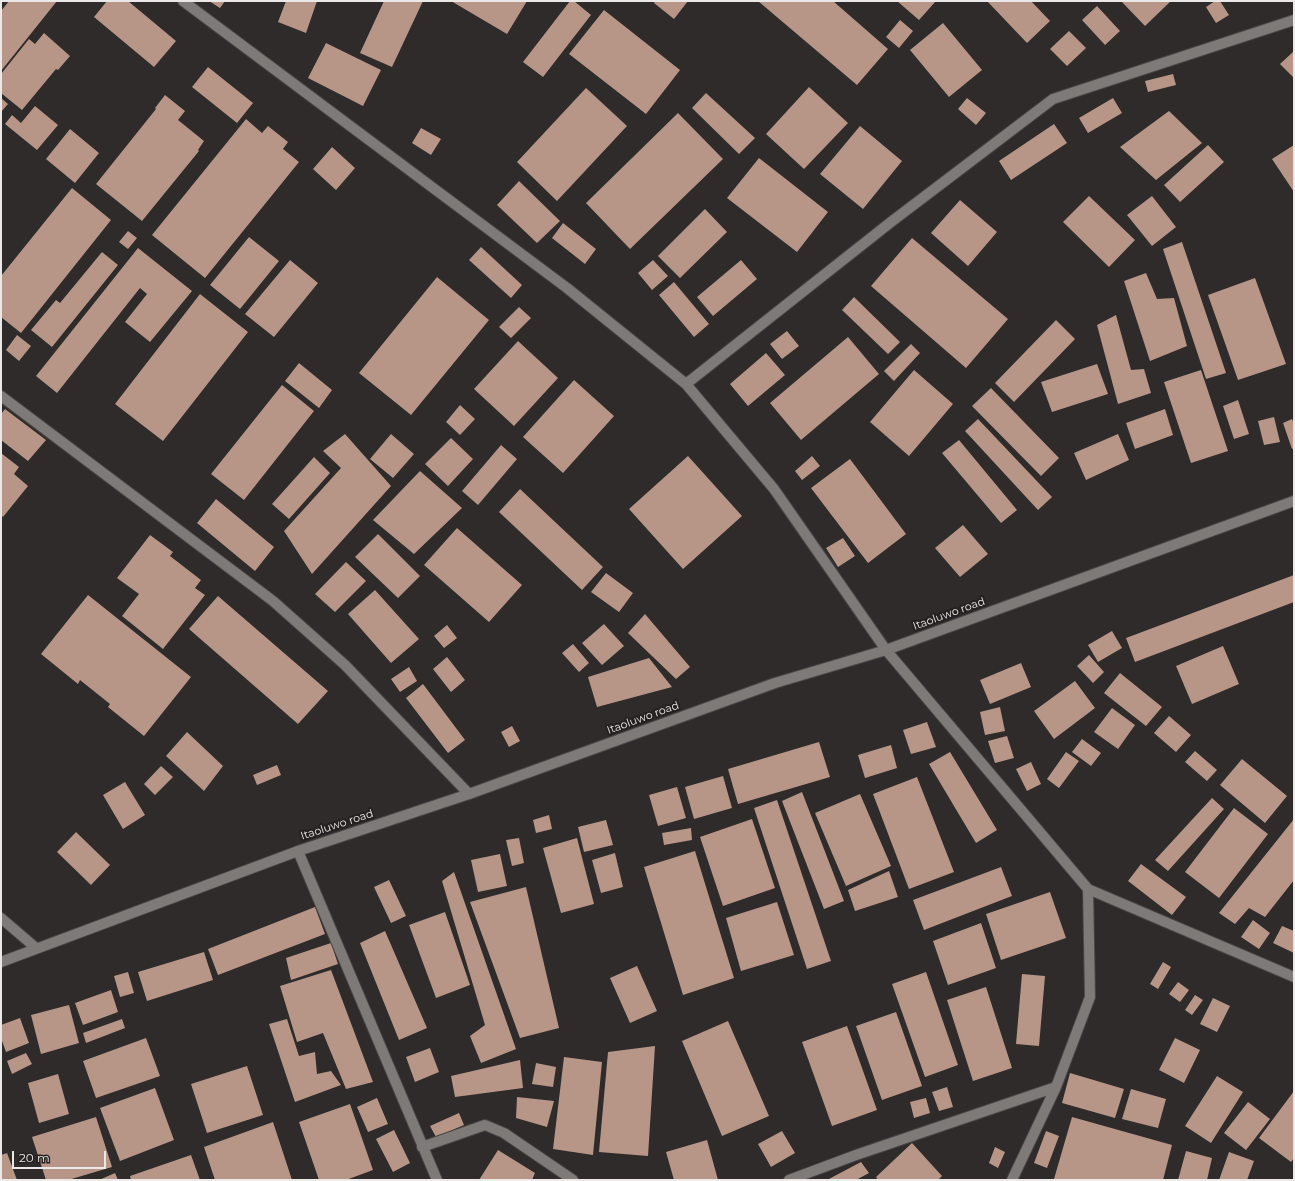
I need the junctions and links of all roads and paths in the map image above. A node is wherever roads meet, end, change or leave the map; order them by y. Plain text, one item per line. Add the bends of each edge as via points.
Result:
1 (183, 1) edge
2 (1294, 20) edge
3 (686, 384) junction
4 (1, 396) edge
5 (1293, 503) edge
6 (886, 650) junction
7 (469, 794) junction
8 (298, 851) junction
9 (1088, 889) junction
10 (1, 918) edge
11 (36, 948) junction
12 (1, 962) edge
13 (1294, 977) edge
14 (1056, 1087) junction
15 (422, 1147) junction
16 (437, 1180) edge
17 (573, 1180) edge
18 (789, 1180) edge
19 (1012, 1180) edge

1 - 3 street via 568,288
2 - 3 street via 1053,99 891,222
3 - 6 street via 774,489
4 - 7 street via 273,601 345,664
5 - 6 street, Itaoluwo road
6 - 7 street, Itaoluwo road via 775,683
6 - 9 street
7 - 8 street, Itaoluwo road
8 - 11 street, Itaoluwo road
8 - 15 street
9 - 13 street
9 - 14 street via 1090,997
10 - 11 street
11 - 12 street, Itaoluwo road
14 - 18 street
14 - 19 street
15 - 16 street
15 - 17 street via 485,1125 504,1133

